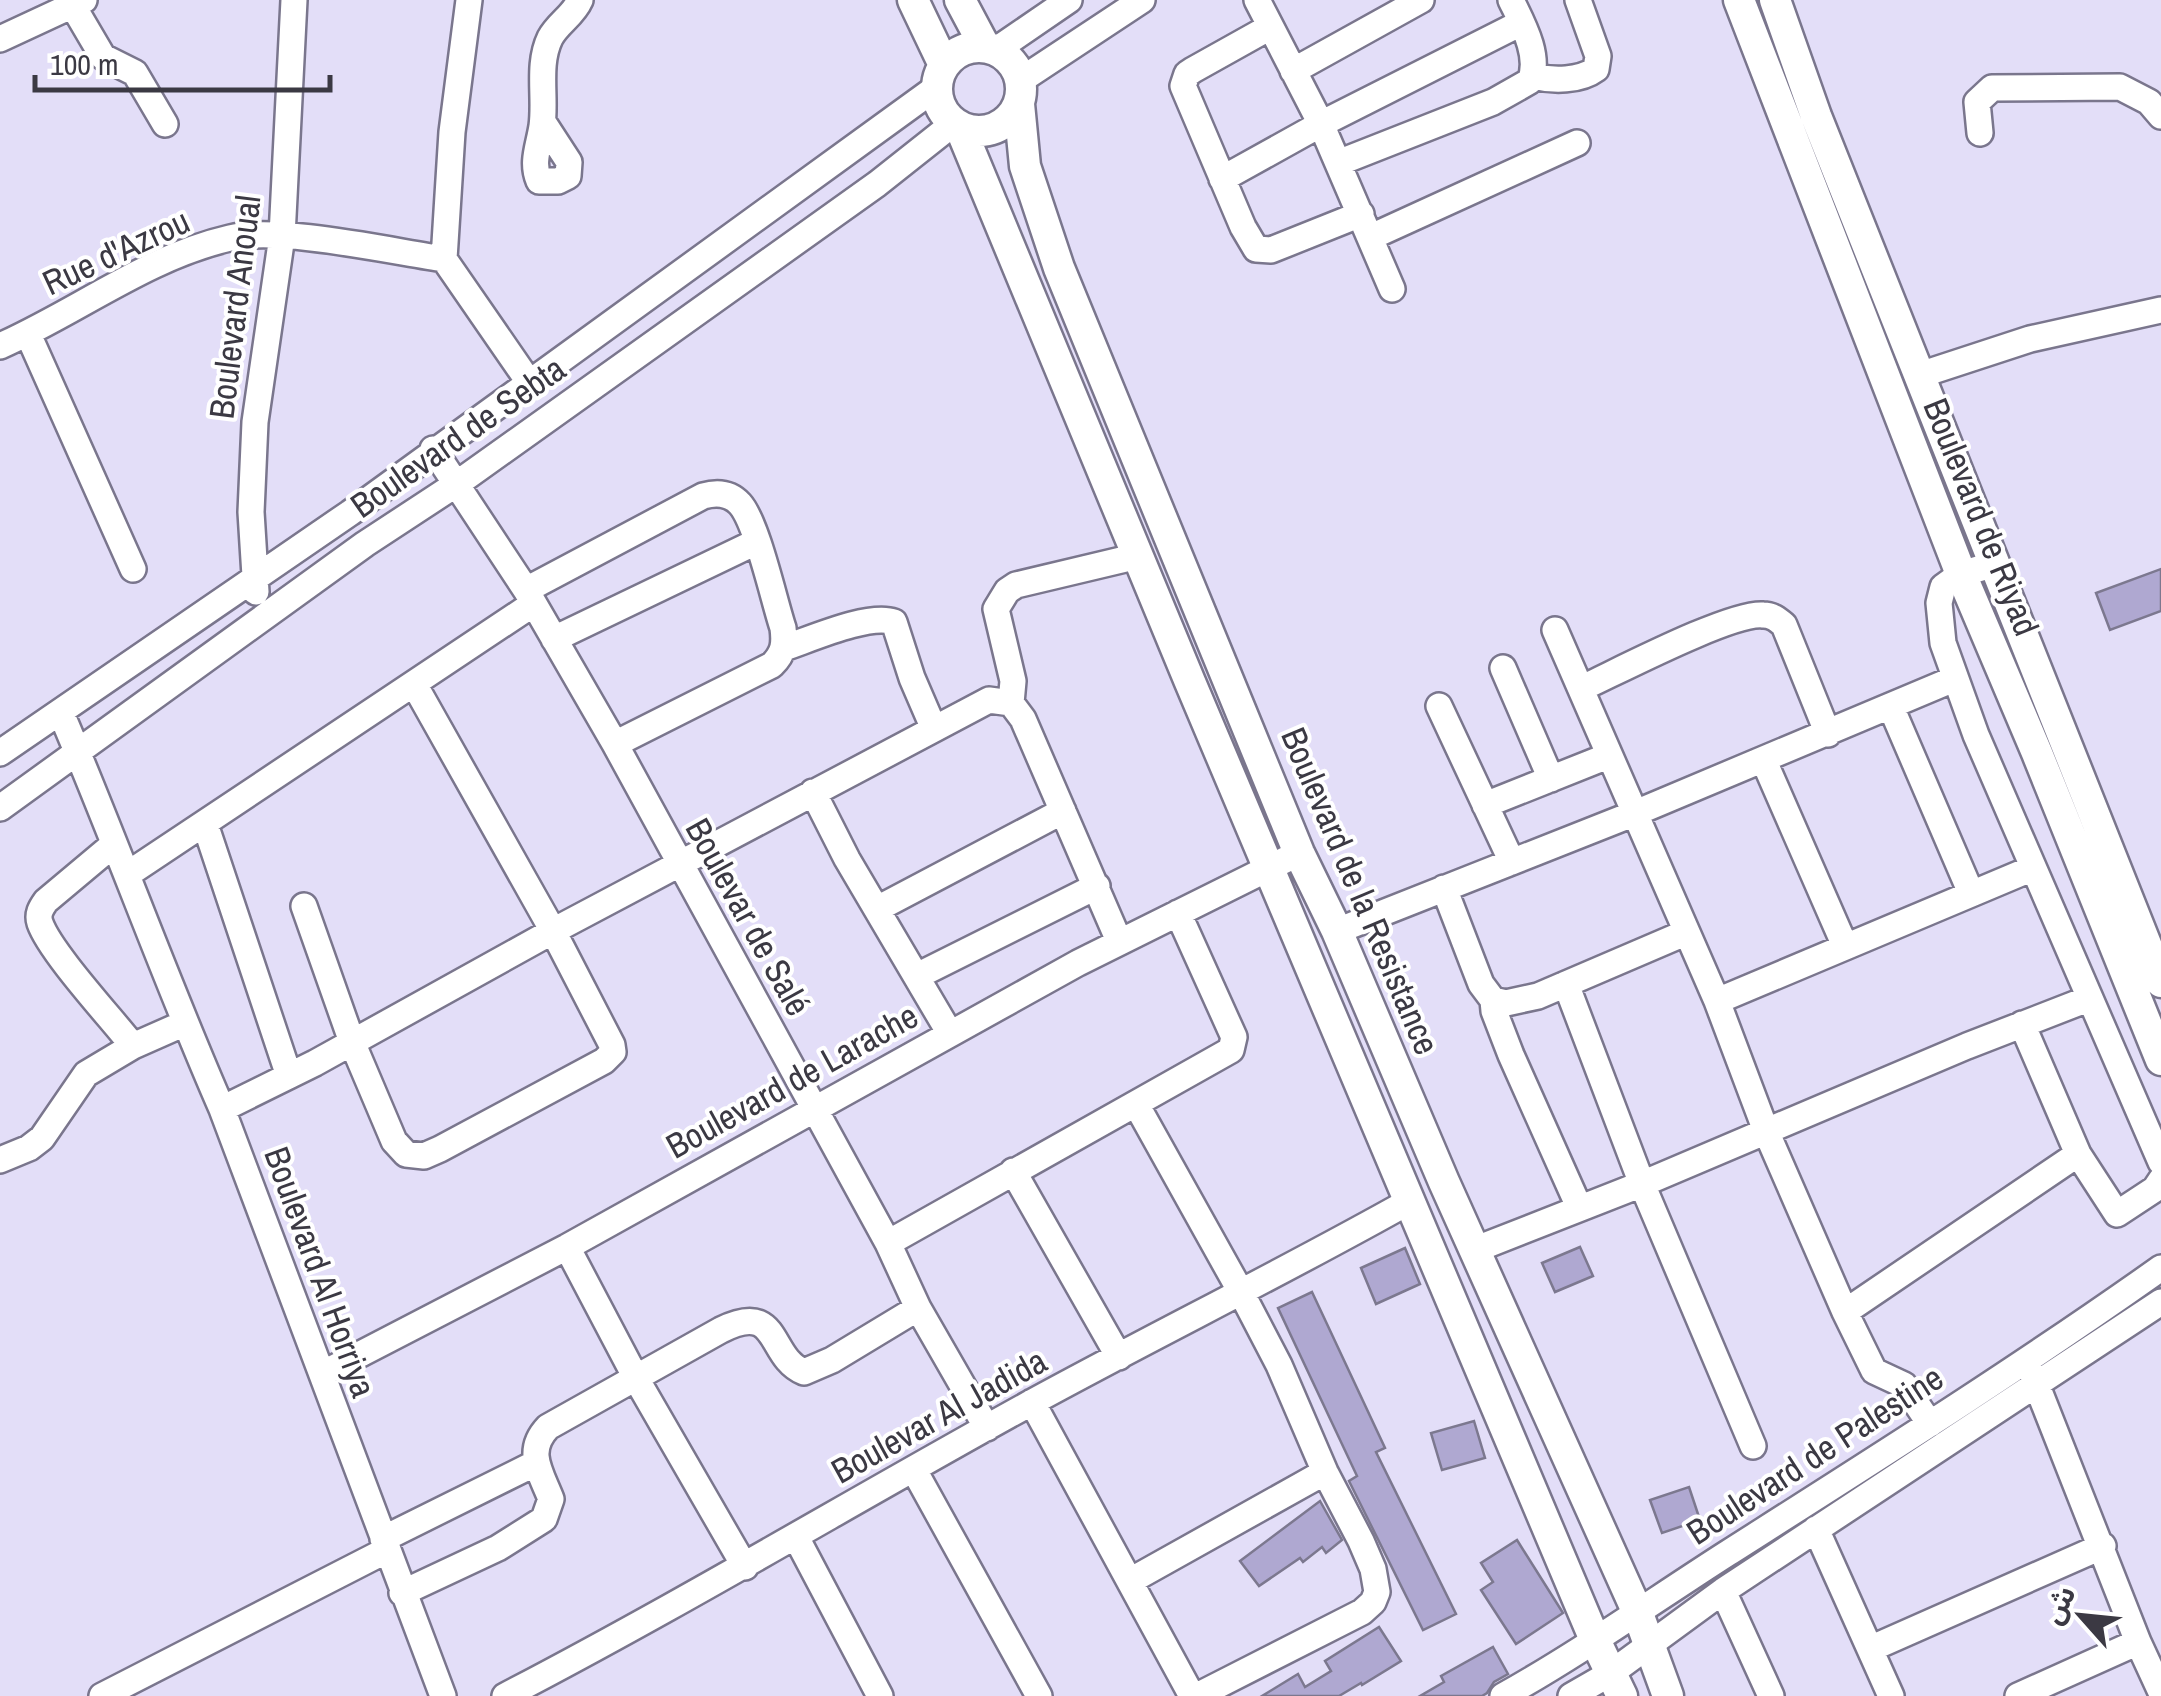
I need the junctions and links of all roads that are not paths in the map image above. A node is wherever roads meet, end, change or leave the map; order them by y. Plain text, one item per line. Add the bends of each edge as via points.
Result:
1 (294, 0) edge
2 (468, 0) edge
3 (580, 0) edge
4 (913, 0) edge
5 (960, 0) edge
6 (1069, 0) edge
7 (1142, 0) edge
8 (1258, 0) edge
9 (1420, 0) edge
10 (1578, 0) edge
11 (1739, 0) edge
12 (1776, 0) edge
13 (63, 6) edge
14 (1516, 11) edge
15 (1270, 28) junction
16 (0, 39) edge
17 (990, 48) junction
18 (1293, 70) junction
19 (941, 76) junction
20 (1533, 76) junction
21 (1020, 92) junction
22 (2161, 116) edge
23 (543, 122) dead end
24 (165, 124) dead end
25 (1321, 124) junction
26 (957, 125) junction
27 (1980, 133) dead end
28 (1577, 143) dead end
29 (1338, 163) junction
30 (1222, 179) junction
31 (1366, 226) junction
32 (282, 236) junction
33 (444, 259) junction
34 (1392, 289) dead end
35 (2161, 310) edge
36 (28, 334) junction
37 (0, 346) edge
38 (1920, 375) junction
39 (529, 382) junction
40 (433, 449) junction
41 (458, 483) junction
42 (756, 542) junction
43 (1138, 556) junction
44 (1995, 564) junction
45 (133, 569) dead end
46 (1961, 574) junction
47 (255, 578) junction
48 (529, 597) junction
49 (260, 622) junction
50 (1555, 630) dead end
51 (554, 639) junction
52 (784, 648) junction
53 (1503, 668) dead end
54 (1954, 679) junction
55 (414, 684) junction
56 (1582, 688) junction
57 (1012, 703) junction
58 (1439, 706) dead end
59 (1891, 707) junction
60 (61, 713) junction
61 (934, 729) junction
62 (1828, 734) junction
63 (615, 744) junction
64 (77, 751) junction
65 (0, 754) edge
66 (1608, 756) junction
67 (1764, 761) junction
68 (1550, 779) junction
69 (813, 792) junction
70 (1485, 805) junction
71 (0, 808) edge
72 (1063, 811) junction
73 (1634, 814) junction
74 (205, 824) junction
75 (114, 844) junction
76 (1299, 854) junction
77 (1512, 862) junction
78 (679, 865) junction
79 (2034, 868) junction
80 (1270, 869) junction
81 (128, 874) junction
82 (1096, 886) junction
83 (1444, 888) junction
84 (1972, 893) junction
85 (304, 906) dead end
86 (879, 908) junction
87 (1178, 913) junction
88 (1337, 930) junction
89 (553, 931) junction
90 (1685, 933) junction
91 (1119, 942) junction
92 (1845, 946) junction
93 (917, 976) junction
94 (2161, 982) edge
95 (1566, 984) junction
96 (2088, 998) junction
97 (1493, 1000) junction
98 (1717, 1001) junction
99 (185, 1023) junction
100 (2022, 1024) junction
101 (949, 1032) junction
102 (352, 1042) junction
103 (133, 1046) junction
104 (2161, 1060) edge
105 (289, 1076) junction
106 (1136, 1104) junction
107 (222, 1109) junction
108 (815, 1109) junction
109 (1766, 1131) junction
110 (2078, 1154) junction
111 (0, 1160) edge
112 (2161, 1162) edge
113 (1013, 1171) junction
114 (2161, 1180) edge
115 (1642, 1184) junction
116 (1410, 1201) junction
117 (1579, 1208) junction
118 (888, 1243) junction
119 (567, 1247) junction
120 (1474, 1250) junction
121 (2161, 1268) edge
122 (1242, 1294) junction
123 (2161, 1302) edge
124 (918, 1308) junction
125 (1845, 1312) junction
126 (1119, 1357) junction
127 (2027, 1359) junction
128 (322, 1374) junction
129 (637, 1380) junction
130 (2036, 1385) junction
131 (1032, 1402) junction
132 (1930, 1424) junction
133 (987, 1428) junction
134 (1753, 1446) dead end
135 (536, 1464) junction
136 (914, 1470) junction
137 (1325, 1472) junction
138 (1816, 1529) junction
139 (796, 1537) junction
140 (385, 1545) junction
141 (2103, 1546) junction
142 (745, 1567) junction
143 (1130, 1581) junction
144 (1722, 1591) junction
145 (402, 1593) junction
146 (1637, 1611) junction
147 (1594, 1640) junction
148 (2138, 1642) junction
149 (1651, 1644) junction
150 (1870, 1649) junction
151 (1617, 1684) edge
152 (2161, 1692) edge
153 (102, 1696) edge
154 (442, 1696) edge
155 (505, 1696) edge
156 (880, 1696) edge
157 (1039, 1696) edge
158 (1194, 1696) edge
159 (1503, 1696) edge
160 (1571, 1696) edge
161 (1668, 1696) edge
162 (1771, 1696) edge
163 (1891, 1696) edge
164 (2018, 1696) edge

1 - 32 street, Boulevard Anoual
2 - 33 street
3 - 23 street via 549,40
4 - 19 main road
5 - 17 main road
6 - 17 street
7 - 21 street
8 - 15 street
9 - 18 street
10 - 20 street via 1598,56 1596,68 1583,76
11 - 46 main road, Boulevard de Riyad
12 - 38 main road, Boulevard de Riyad
13 - 16 street
13 - 24 street via 103,57 135,73
14 - 20 street
14 - 25 street
15 - 18 street
15 - 30 street via 1184,80
17 - 19 main road via 962,50
17 - 21 main road via 1016,67
18 - 25 street
19 - 26 main road via 938,100
19 - 39 street, Boulevard de Sebta via 768,212
20 - 29 street via 1493,102
21 - 26 main road via 1012,116 988,130
21 - 76 main road, Boulevard de la Resistance via 1025,166 1059,268
22 - 27 street via 2120,87 1992,88 1976,102
25 - 29 street
25 - 30 street
26 - 41 street, Boulevard de Sebta
26 - 43 main road
28 - 31 street
29 - 31 street
30 - 31 street via 1256,249
31 - 34 street
32 - 33 street, Rue d'Azrou
32 - 36 street, Rue d'Azrou via 232,237 153,265
32 - 47 street, Boulevard Anoual via 255,422
33 - 39 street
35 - 38 street via 2014,343
36 - 37 street, Rue d'Azrou
36 - 45 street
38 - 44 main road, Boulevard de Riyad
39 - 40 street, Boulevard de Sebta
40 - 41 street, Boulevar de Salé
40 - 47 street, Boulevard de Sebta
41 - 48 street, Boulevar de Salé
41 - 49 street, Boulevard de Sebta
42 - 48 street via 738,502 711,494 668,512
42 - 51 street
42 - 52 street
43 - 57 street via 1007,591 996,608
43 - 80 main road
44 - 46 street
44 - 94 main road, Boulevard de Riyad
46 - 54 street via 1943,587 1938,603
46 - 104 main road, Boulevard de Riyad
47 - 49 street, Boulevard Anoual
47 - 60 street, Boulevard de Sebta
48 - 51 street, Boulevar de Salé
48 - 55 street
49 - 64 street, Boulevard de Sebta
50 - 56 street
51 - 63 street, Boulevar de Salé
52 - 61 street via 867,621 894,622
52 - 63 street via 772,664
53 - 68 street
54 - 59 street
54 - 79 street
55 - 74 street
55 - 89 street
56 - 62 street via 1706,632 1769,615 1784,625
56 - 66 street
57 - 61 street via 988,700
57 - 72 street
58 - 70 street
59 - 62 street
59 - 84 street
60 - 64 street, Boulevard Al Horriya
60 - 65 street, Boulevard de Sebta
61 - 69 street
62 - 67 street
63 - 78 street, Boulevar de Salé
64 - 71 street, Boulevard de Sebta
64 - 75 street, Boulevard Al Horriya
66 - 68 street
66 - 73 street
67 - 73 street
67 - 92 street
68 - 70 street
69 - 78 street
69 - 86 street
70 - 77 street
72 - 82 street
72 - 86 street
73 - 77 street
73 - 90 street
74 - 81 street
74 - 105 street
75 - 81 street, Boulevard Al Horriya
75 - 103 street via 46,901 39,920
76 - 80 street, Boulevard de Larache
76 - 88 main road, Boulevard de la Resistance
77 - 83 street
78 - 89 street
78 - 108 street, Boulevar de Salé
79 - 84 street
79 - 96 street
80 - 87 street, Boulevard de Larache
80 - 116 main road
81 - 99 street, Boulevard Al Horriya
82 - 91 street
82 - 93 street
83 - 88 street
83 - 97 street via 1473,968
84 - 92 street
85 - 102 street
86 - 93 street
87 - 91 street, Boulevard de Larache
87 - 106 street via 1234,1046
88 - 120 main road, Boulevard de la Resistance
89 - 102 street
89 - 102 street via 612,1045 604,1061 414,1157 394,1141
90 - 95 street
90 - 98 street
91 - 101 street, Boulevard de Larache
92 - 98 street
93 - 101 street
95 - 97 street via 1516,1003
95 - 115 street
96 - 100 street
96 - 112 street
97 - 117 street
98 - 109 street
99 - 103 street
99 - 107 street, Boulevard Al Horriya
100 - 109 street
100 - 110 street
101 - 108 street, Boulevard de Larache
102 - 105 street
103 - 111 street via 86,1074 42,1138
105 - 107 street
106 - 113 street
106 - 122 street
107 - 128 street, Boulevard Al Horriya
108 - 118 street, Boulevar de Salé
108 - 119 street, Boulevard de Larache
109 - 115 street
109 - 125 street
110 - 114 street via 2117,1214
110 - 125 street
113 - 118 street
113 - 126 street
115 - 117 street
115 - 134 street
116 - 122 street, Boulevar Al Jadida
116 - 147 main road
117 - 120 street
118 - 124 street, Boulevar de Salé
119 - 128 street, Boulevard de Larache
119 - 129 street
120 - 146 main road, Boulevard de la Resistance
121 - 127 street, Boulevard de Palestine
122 - 126 street, Boulevar Al Jadida
122 - 137 street
123 - 130 street, Boulevard de Palestine
124 - 129 street via 810,1371 796,1369 760,1324 740,1320
124 - 133 street, Boulevar de Salé
125 - 132 street via 1874,1371 1904,1385
126 - 131 street, Boulevar Al Jadida
127 - 130 street
127 - 132 street, Boulevard de Palestine
128 - 140 street, Boulevard Al Horriya
129 - 135 street via 548,1427 535,1446
129 - 142 street
130 - 138 street, Boulevard de Palestine
130 - 141 street
131 - 133 street, Boulevar Al Jadida
131 - 143 street
132 - 146 street, Boulevard de Palestine
133 - 136 street, Boulevar Al Jadida
135 - 140 street
135 - 145 street via 551,1499 544,1519
136 - 139 street, Boulevar Al Jadida
136 - 157 street
137 - 143 street
137 - 158 street via 1373,1569 1373,1602
138 - 144 street, Boulevard de Palestine
138 - 150 street
139 - 142 street, Boulevar Al Jadida
139 - 156 street
140 - 145 street, Boulevard Al Horriya
140 - 153 street
141 - 148 street
141 - 150 street
142 - 155 street, Boulevar Al Jadida
143 - 158 street
144 - 149 street, Boulevard de Palestine
144 - 162 street
145 - 154 street, Boulevard Al Horriya
146 - 147 street, Boulevard de Palestine
146 - 149 main road, Boulevard de la Resistance
147 - 151 main road
147 - 159 street, Boulevard de Palestine
148 - 152 street
148 - 164 street
149 - 151 street, Boulevard de Palestine
149 - 161 main road, Boulevard de la Resistance
150 - 163 street
151 - 160 street, Boulevard de Palestine

